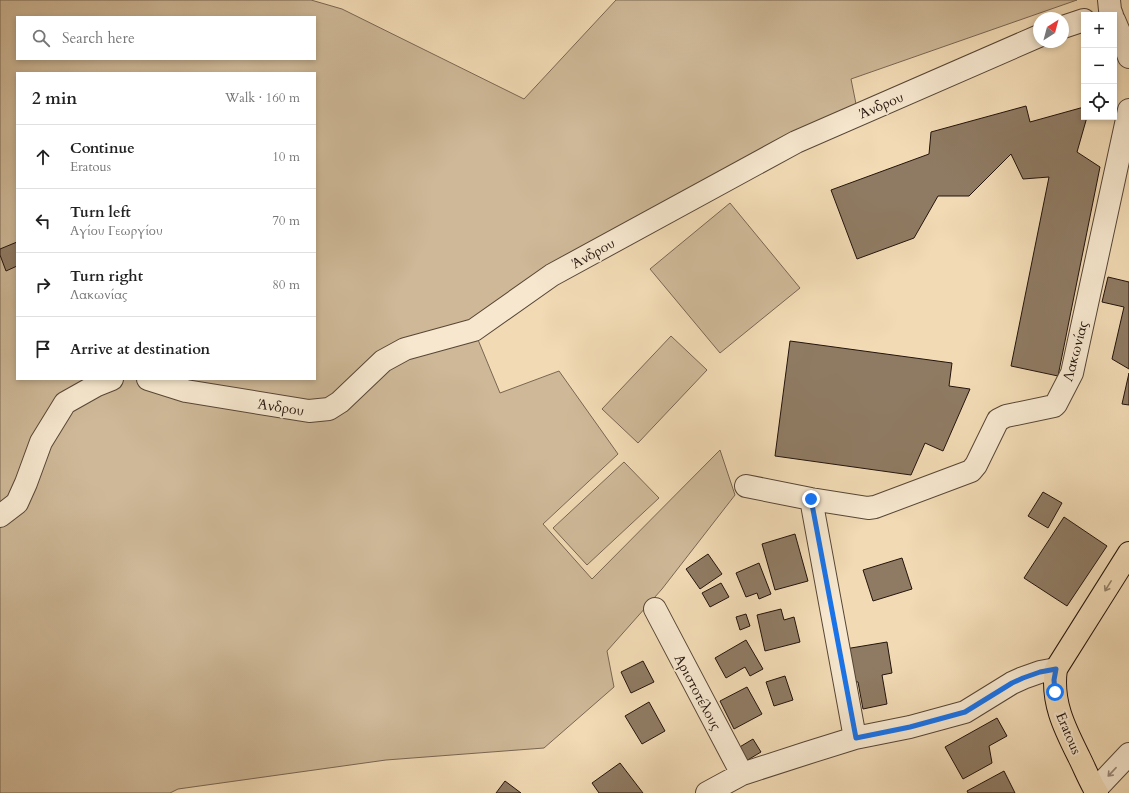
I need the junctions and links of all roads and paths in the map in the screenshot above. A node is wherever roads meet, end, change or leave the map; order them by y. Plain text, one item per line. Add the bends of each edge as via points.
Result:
1 (1081, 21) edge
2 (1069, 25) edge
3 (1117, 31) edge
4 (1033, 39) edge
5 (1129, 57) edge
6 (1129, 110) edge
7 (110, 380) edge
8 (151, 380) edge
9 (746, 486) dead end
10 (811, 499) junction
11 (0, 516) edge
12 (1129, 553) edge
13 (655, 609) dead end
14 (1056, 669) junction
15 (856, 738) junction
16 (1129, 754) edge
17 (742, 774) junction
18 (1096, 792) edge
19 (707, 793) edge

1 - 2 street
3 - 5 street
4 - 8 street, Άνδρου via 796,142 552,276 474,330 405,349 383,361 340,402 329,409 309,412 186,391
6 - 10 street, Λακωνίας via 1072,373 1058,402 1054,406 998,420 976,465 968,472 875,507
7 - 11 street via 65,403 41,442 17,503
9 - 10 street, Λακωνίας
10 - 15 street
12 -> 14 main road
13 - 17 street, Αριστοτέλους
14 - 15 street via 1012,683 965,712
14 - 18 main road, Eratous via 1055,692 1060,716
15 - 17 street
16 -> 18 street
17 - 19 street

